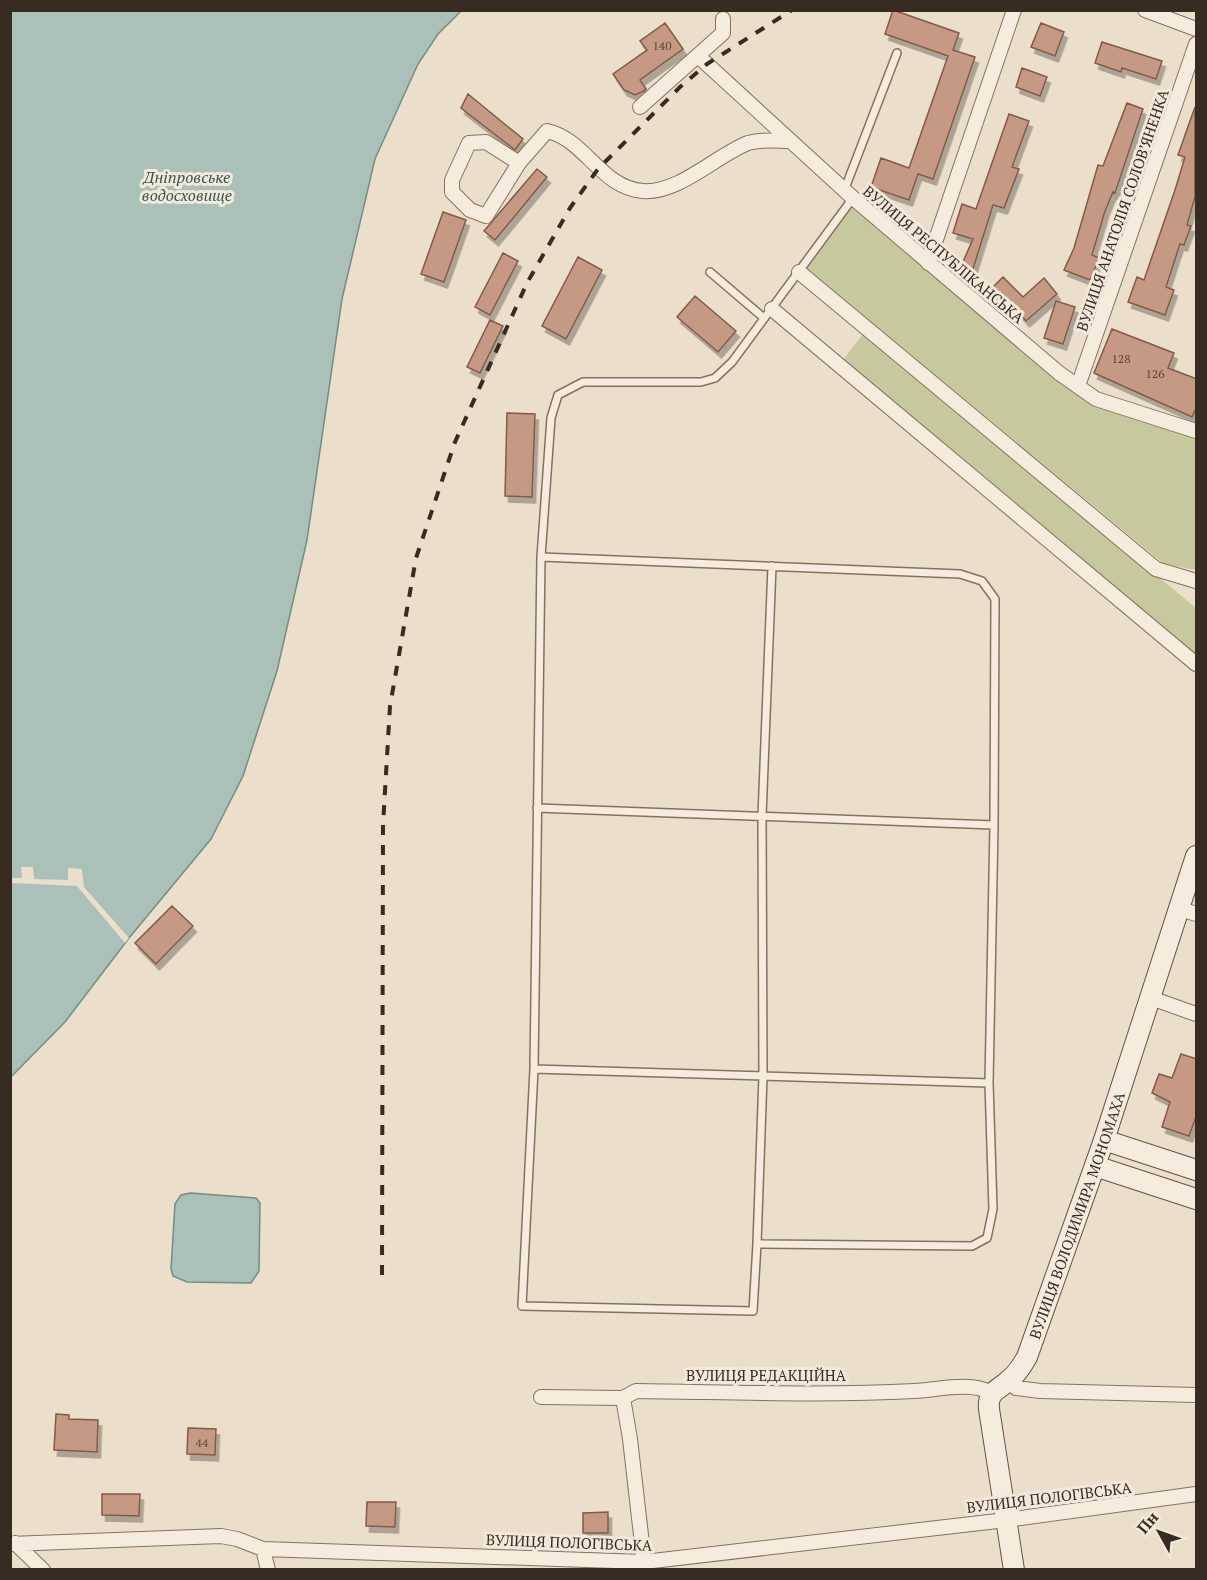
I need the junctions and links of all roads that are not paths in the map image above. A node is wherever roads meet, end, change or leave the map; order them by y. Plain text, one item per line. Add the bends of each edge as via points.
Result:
1 (1014, 10) edge
2 (1145, 10) edge
3 (723, 20) dead end
4 (1197, 29) edge
5 (1197, 44) edge
6 (897, 53) dead end
7 (698, 56) junction
8 (640, 107) dead end
9 (790, 141) junction
10 (519, 163) junction
11 (848, 194) junction
12 (928, 263) junction
13 (710, 272) dead end
14 (799, 272) junction
15 (768, 314) junction
16 (1078, 386) junction
17 (1197, 431) edge
18 (541, 556) junction
19 (772, 566) junction
20 (1197, 581) edge
21 (1197, 664) edge
22 (537, 808) junction
23 (762, 816) junction
24 (994, 825) junction
25 (1197, 856) edge
26 (1189, 912) edge
27 (1151, 998) junction
28 (1197, 1014) edge
29 (534, 1069) junction
30 (763, 1076) junction
31 (989, 1083) junction
32 (1104, 1140) junction
33 (1095, 1166) junction
34 (1197, 1170) edge
35 (1197, 1199) edge
36 (757, 1244) junction
37 (1008, 1382) junction
38 (991, 1394) junction
39 (1197, 1395) edge
40 (541, 1397) dead end
41 (623, 1398) junction
42 (1197, 1494) edge
43 (1006, 1520) junction
44 (13, 1544) edge
45 (263, 1550) junction
46 (644, 1566) edge
47 (43, 1569) edge
48 (268, 1569) edge
49 (1014, 1569) edge

1 - 12 street
2 - 4 street
3 - 7 street via 723,33
5 - 16 street, ВУЛИЦЯ АНАТОЛІЯ СОЛОВ’ЯНЕНКА
6 - 11 lane
7 - 8 street
7 - 9 street, ВУЛИЦЯ РЕСПУБЛІКАНСЬКА
9 - 10 street via 749,143 663,189 644,191 620,185 561,134 547,131
9 - 11 street, ВУЛИЦЯ РЕСПУБЛІКАНСЬКА
10 - 10 street via 486,216 470,210 452,192 452,180 469,143 486,142
11 - 12 street, ВУЛИЦЯ РЕСПУБЛІКАНСЬКА
11 - 14 lane
12 - 16 street, ВУЛИЦЯ РЕСПУБЛІКАНСЬКА
13 - 15 lane
14 - 15 lane
14 - 20 street via 1156,569
15 - 18 lane via 715,378 701,382 583,382 558,395 551,418
15 - 21 street
16 - 17 street, ВУЛИЦЯ РЕСПУБЛІКАНСЬКА via 1096,399
18 - 19 lane
18 - 22 lane
19 - 23 lane
19 - 24 lane via 960,574 982,581 995,599
22 - 23 lane
22 - 29 lane
23 - 24 lane
23 - 30 lane
24 - 31 lane
25 - 26 street, ВУЛИЦЯ ВОЛОДИМИРА МОНОМАХА
26 - 27 street, ВУЛИЦЯ ВОЛОДИМИРА МОНОМАХА
27 - 28 street
27 - 32 street, ВУЛИЦЯ ВОЛОДИМИРА МОНОМАХА
29 - 30 lane
29 - 36 lane via 522,1306 753,1311
30 - 31 lane
30 - 36 lane
31 - 36 lane via 993,1209 987,1238 972,1246
32 - 33 street, ВУЛИЦЯ ВОЛОДИМИРА МОНОМАХА
32 - 34 street
33 - 35 street
33 - 37 street, ВУЛИЦЯ ВОЛОДИМИРА МОНОМАХА via 1027,1358
37 - 38 street, ВУЛИЦЯ ВОЛОДИМИРА МОНОМАХА
37 - 39 street via 1016,1388 1040,1391
38 - 41 street, ВУЛИЦЯ РЕДАКЦІЙНА via 971,1388 875,1393 636,1391
38 - 43 street via 988,1402
40 - 41 street, ВУЛИЦЯ РЕДАКЦІЙНА
41 - 46 street
42 - 43 street, ВУЛИЦЯ ПОЛОГІВСЬКА
43 - 46 street, ВУЛИЦЯ ПОЛОГІВСЬКА
43 - 49 street
44 - 45 street, ВУЛИЦЯ ПОЛОГІВСЬКА via 221,1536
44 - 47 street
45 - 46 street, ВУЛИЦЯ ПОЛОГІВСЬКА
45 - 48 street

